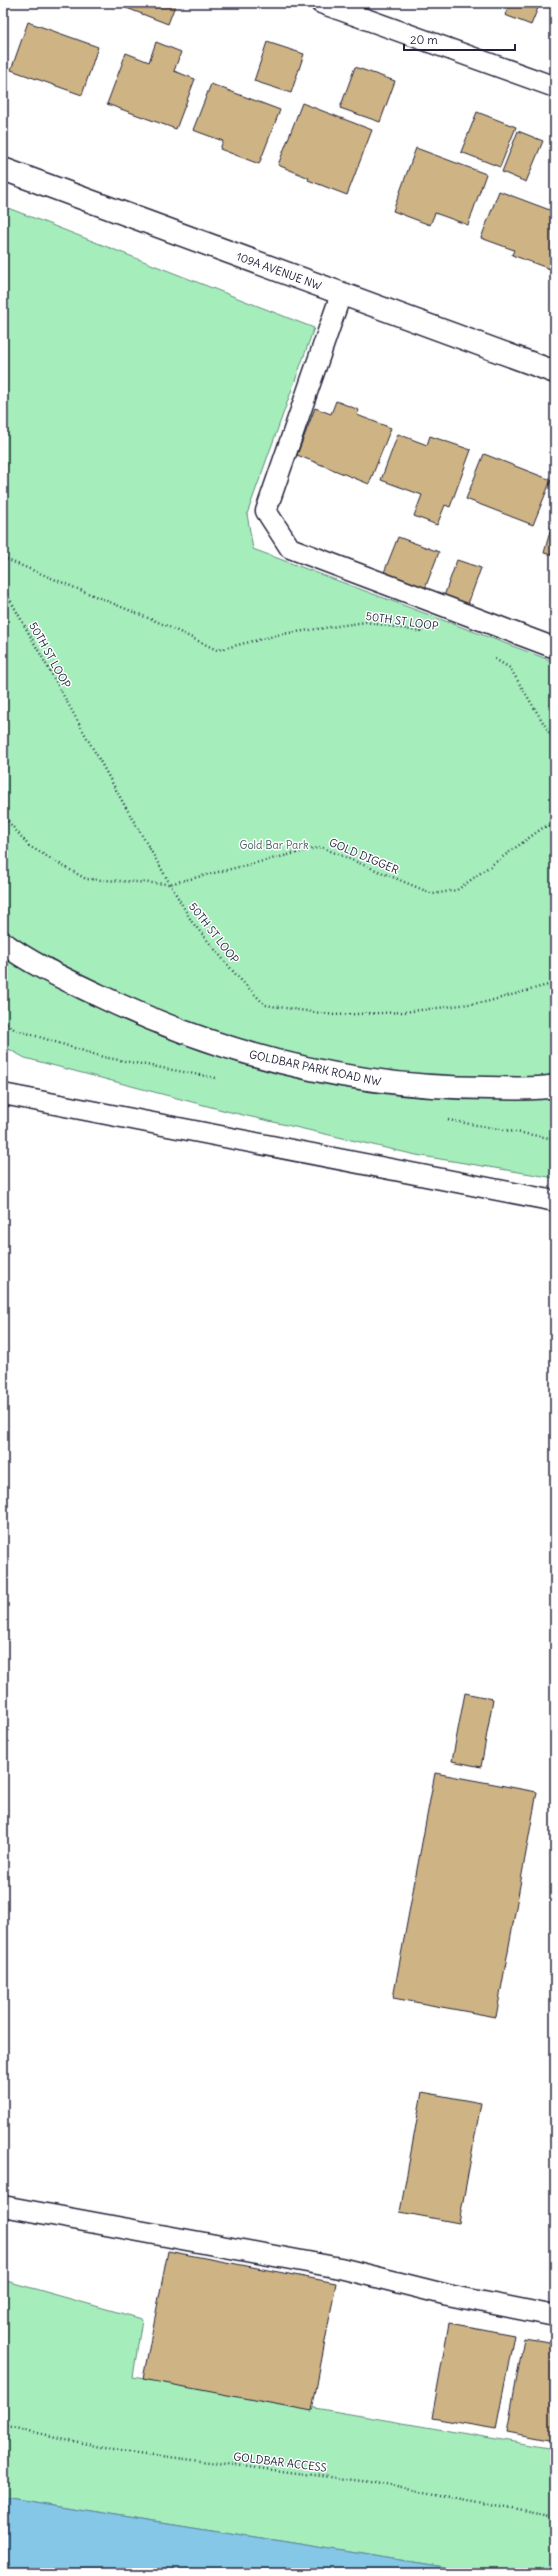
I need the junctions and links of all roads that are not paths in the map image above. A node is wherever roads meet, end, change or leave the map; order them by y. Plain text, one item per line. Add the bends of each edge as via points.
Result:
1 (321, 3) edge
2 (555, 87) edge
3 (3, 169) edge
4 (341, 294) junction
5 (555, 372) edge
6 (555, 648) edge
7 (3, 943) edge
8 (555, 1086) edge
9 (3, 1094) edge
10 (555, 1201) edge
11 (3, 2206) edge
12 (555, 2316) edge

1 - 2 lane
3 - 4 street, 109A AVENUE NW
4 - 5 street, 109A AVENUE NW
4 - 6 lane via 266,511 290,548
7 - 8 street, GOLDBAR PARK ROAD NW via 29,962 150,1020 256,1057 369,1081 428,1087
9 - 10 lane
11 - 12 lane via 340,2268 448,2296

